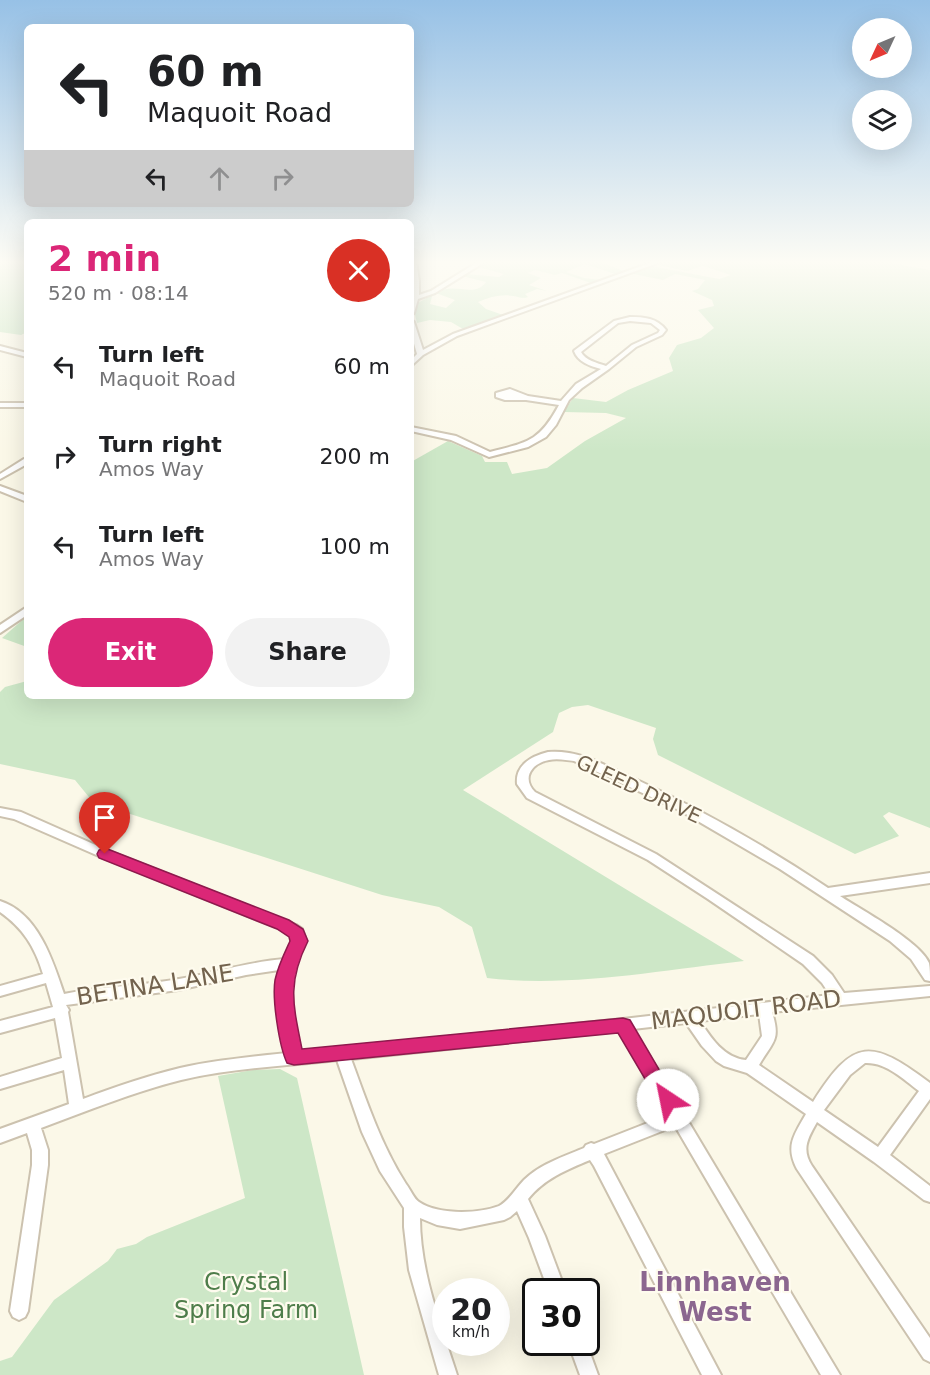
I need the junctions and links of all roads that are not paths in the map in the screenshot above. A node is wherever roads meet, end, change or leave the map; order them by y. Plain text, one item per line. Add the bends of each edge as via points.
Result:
1 (481, 324) edge
2 (615, 324) edge
3 (656, 324) edge
4 (414, 332) edge
5 (0, 348) edge
6 (24, 354) edge
7 (421, 354) junction
8 (414, 361) edge
9 (607, 368) junction
10 (526, 398) dead end
11 (563, 403) junction
12 (0, 405) edge
13 (24, 405) edge
14 (414, 430) edge
15 (24, 463) edge
16 (0, 477) edge
17 (0, 488) edge
18 (24, 498) edge
19 (24, 612) edge
20 (0, 630) edge
21 (0, 812) edge
22 (930, 878) edge
23 (827, 893) junction
24 (0, 906) edge
25 (288, 964) junction
26 (930, 976) edge
27 (50, 977) junction
28 (0, 991) edge
29 (930, 991) edge
30 (840, 998) junction
31 (60, 1006) junction
32 (764, 1008) junction
33 (689, 1016) junction
34 (623, 1025) junction
35 (0, 1027) edge
36 (342, 1053) junction
37 (294, 1057) junction
38 (70, 1062) junction
39 (750, 1067) junction
40 (0, 1083) edge
41 (929, 1090) edge
42 (77, 1107) junction
43 (815, 1114) junction
44 (677, 1118) junction
45 (32, 1124) junction
46 (0, 1136) edge
47 (591, 1150) junction
48 (880, 1157) junction
49 (930, 1195) edge
50 (519, 1198) junction
51 (412, 1207) junction
52 (553, 1278) edge
53 (19, 1311) dead end
54 (930, 1353) edge
55 (582, 1356) edge
56 (448, 1375) edge
57 (589, 1375) edge
58 (712, 1375) edge
59 (831, 1375) edge

1 - 7 street
2 - 9 street via 578,348 577,353 580,358
3 - 9 street via 662,327 660,334 634,346
4 - 7 street
5 - 6 street
7 - 8 street
9 - 11 street via 579,386
10 - 11 street
11 - 14 street via 549,430 539,438 489,455 453,438
12 - 13 street
15 - 16 street
17 - 18 street
19 - 20 street
21 - 25 street via 16,815 291,928 299,941
22 - 23 street
23 - 26 street, GLEED DRIVE via 910,951
23 - 30 street, GLEED DRIVE via 727,830 577,758 545,757 530,765 522,776 522,786 531,795 666,865 793,949 821,972
24 - 27 street via 34,934
25 - 31 street, BETINA LANE via 265,965 177,985 98,992
25 - 37 street via 284,983 286,1015
27 - 28 street
27 - 31 street
29 - 30 street, MAQUOIT ROAD
30 - 32 street, MAQUOIT ROAD
31 - 35 street, BETINA LANE
31 - 38 street
32 - 33 street, MAQUOIT ROAD
32 - 39 street via 770,1039
33 - 34 street, MAQUOIT ROAD
33 - 39 street via 716,1054 733,1064
34 - 36 street, MAQUOIT ROAD
34 - 44 street
36 - 37 street, MAQUOIT ROAD
36 - 51 street via 370,1132
37 - 42 street, MAQUOIT ROAD via 182,1074
38 - 40 street
38 - 42 street
39 - 43 street
41 - 43 street via 895,1066 876,1057 864,1057 846,1069
41 - 48 street
42 - 45 street, MAQUOIT ROAD
43 - 48 street
43 - 54 street via 800,1141 802,1163
44 - 47 street
44 - 59 street
45 - 46 street, MAQUOIT ROAD
45 - 53 street via 40,1165
47 - 50 street via 540,1175
47 - 58 street
48 - 49 street
50 - 51 street via 504,1212 460,1221
50 - 52 street
51 - 56 street via 418,1267
55 - 57 street

